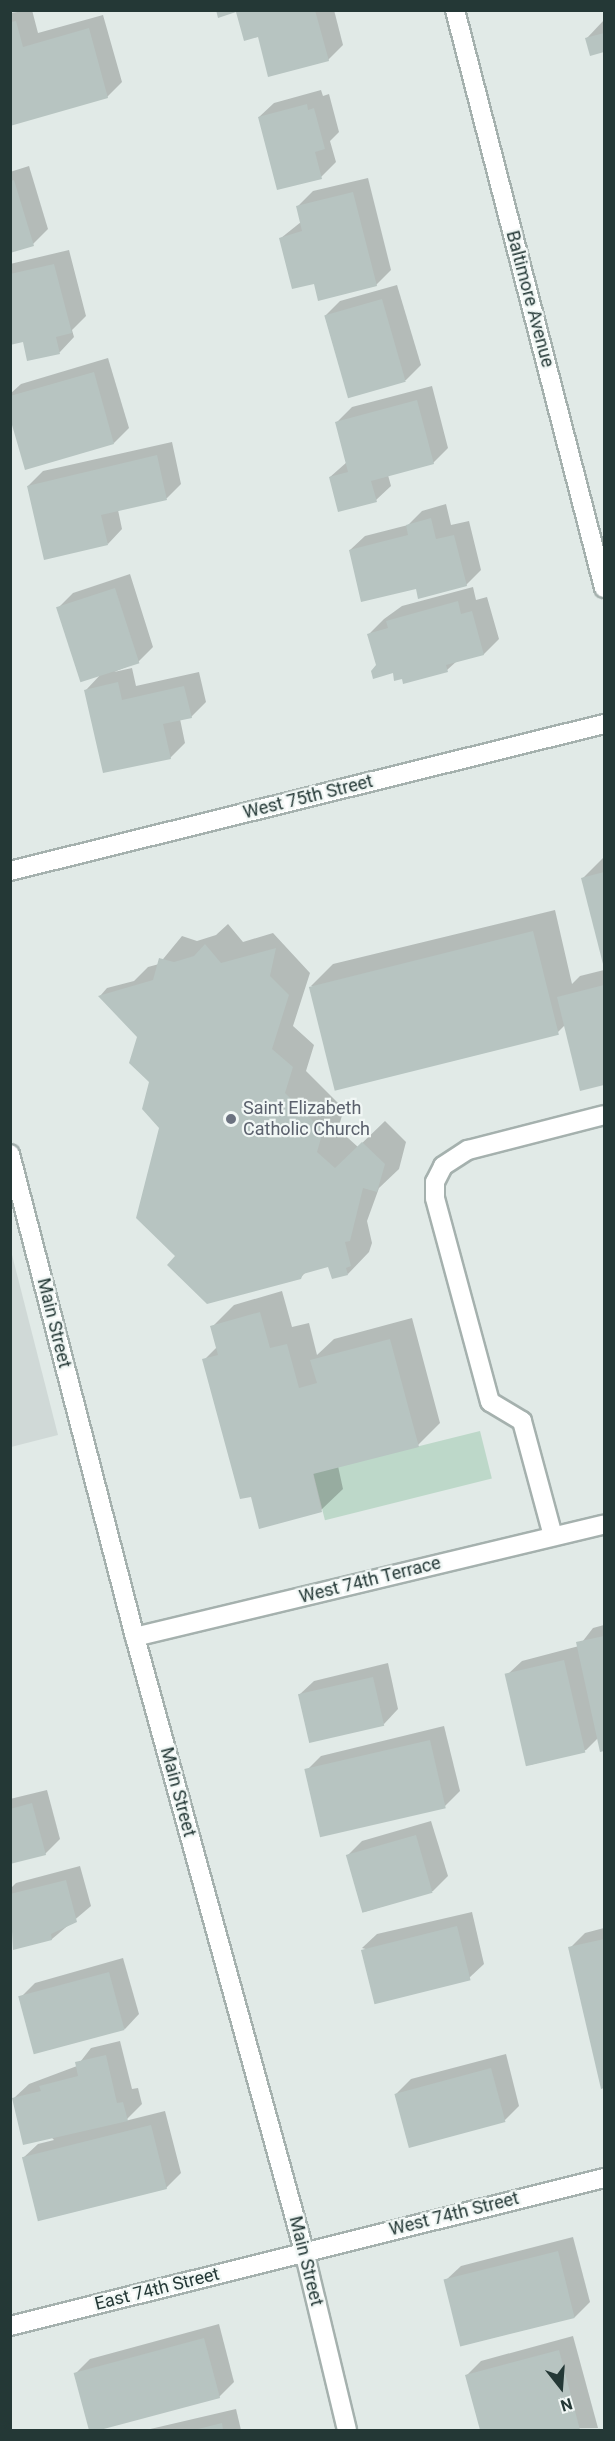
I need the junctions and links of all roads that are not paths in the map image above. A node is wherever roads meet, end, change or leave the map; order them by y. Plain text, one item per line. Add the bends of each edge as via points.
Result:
1 (455, 10) edge
2 (604, 588) edge
3 (604, 724) edge
4 (10, 871) edge
5 (604, 1115) edge
6 (10, 1154) edge
7 (604, 1524) edge
8 (553, 1536) junction
9 (135, 1637) junction
10 (604, 2178) edge
11 (304, 2251) junction
12 (10, 2326) edge
13 (346, 2430) edge

1 - 2 street, Baltimore Avenue
3 - 4 street, West 75th Street
5 - 8 street via 468,1150 443,1166 435,1182 435,1198 490,1402 522,1421
6 - 9 street, Main Street
7 - 8 street, West 74th Terrace
8 - 9 street, West 74th Terrace
9 - 11 street, Main Street
10 - 11 street, West 74th Street
11 - 12 street, East 74th Street
11 - 13 street, Main Street

